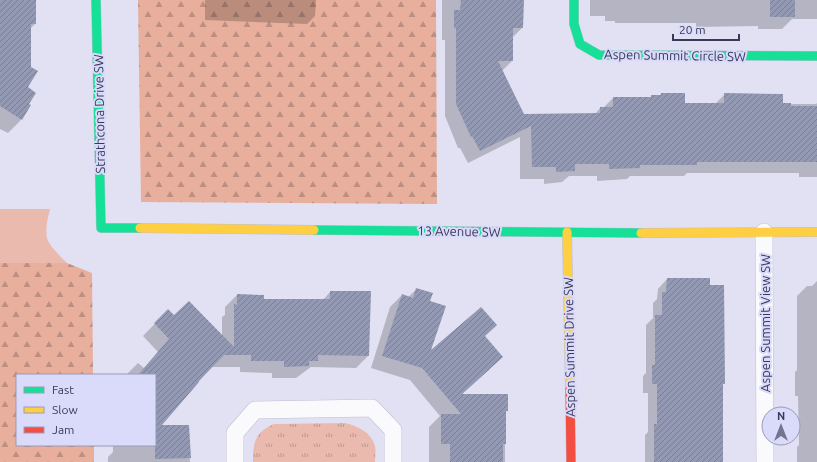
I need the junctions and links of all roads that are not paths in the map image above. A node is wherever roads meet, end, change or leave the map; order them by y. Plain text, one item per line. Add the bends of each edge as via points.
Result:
1 (96, 0) edge
2 (574, 0) edge
3 (817, 56) edge
4 (101, 228) joint
5 (567, 232) junction
6 (764, 232) junction
7 (817, 232) edge
8 (235, 462) edge
9 (393, 462) edge
10 (571, 462) edge
11 (765, 462) edge

1 - 4 street, Strathcona Drive SW
2 - 3 street, Aspen Summit Circle SW via 574,24 580,44 599,55
4 - 5 street, 13 Avenue SW
5 - 6 street, 13 Avenue SW
5 - 10 street, Aspen Summit Drive SW
6 - 7 street, 13 Avenue SW
6 - 11 street, Aspen Summit View SW
8 - 9 street via 235,433 255,410 372,408 393,430

